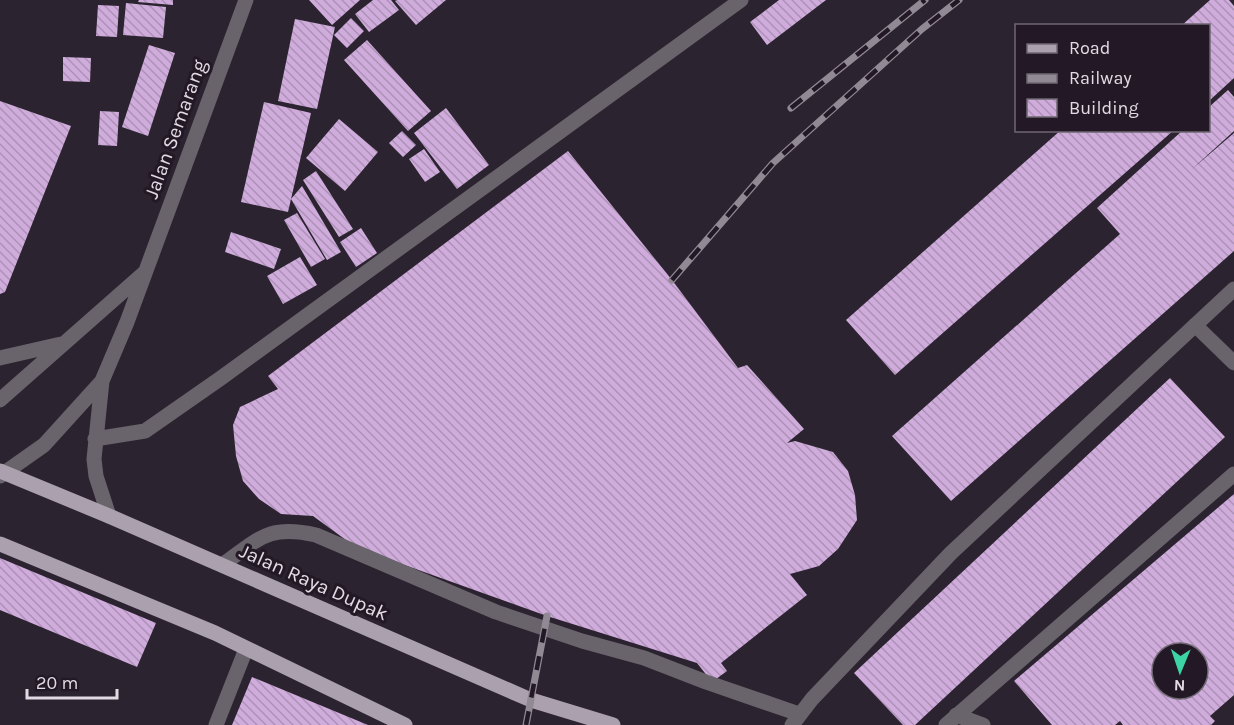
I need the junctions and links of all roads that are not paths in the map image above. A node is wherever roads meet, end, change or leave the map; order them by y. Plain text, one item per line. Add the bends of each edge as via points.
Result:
1 (246, 0) edge
2 (741, 0) edge
3 (145, 273) junction
4 (1234, 290) edge
5 (1195, 325) junction
6 (64, 343) junction
7 (0, 358) edge
8 (1234, 363) edge
9 (102, 381) junction
10 (0, 400) edge
11 (95, 439) junction
12 (1, 474) edge
13 (1234, 474) edge
14 (109, 516) junction
15 (0, 544) edge
16 (222, 564) junction
17 (246, 649) junction
18 (795, 720) edge
19 (951, 720) edge
20 (216, 725) edge
21 (405, 725) edge
22 (613, 725) edge
23 (983, 725) edge

1 - 3 street, Jalan Semarang
2 - 11 street via 145,431
3 - 6 street, Jalan Semarang
3 - 9 street, Jalan Semarang
4 - 5 street
5 - 8 street
5 - 18 street via 951,553
6 - 7 street
6 - 10 street, Jalan Semarang
9 - 11 street
9 - 12 street, Jalan Semarang via 44,445
11 - 14 street via 96,476
12 - 14 main road, Jalan Raya Dupak
13 - 19 street
14 - 16 main road, Jalan Raya Dupak
15 - 17 main road
16 - 18 street via 267,534 284,530 316,535 496,612 644,658
16 - 22 main road, Jalan Raya Dupak via 531,700
17 - 20 street
17 - 21 main road
19 - 23 street

